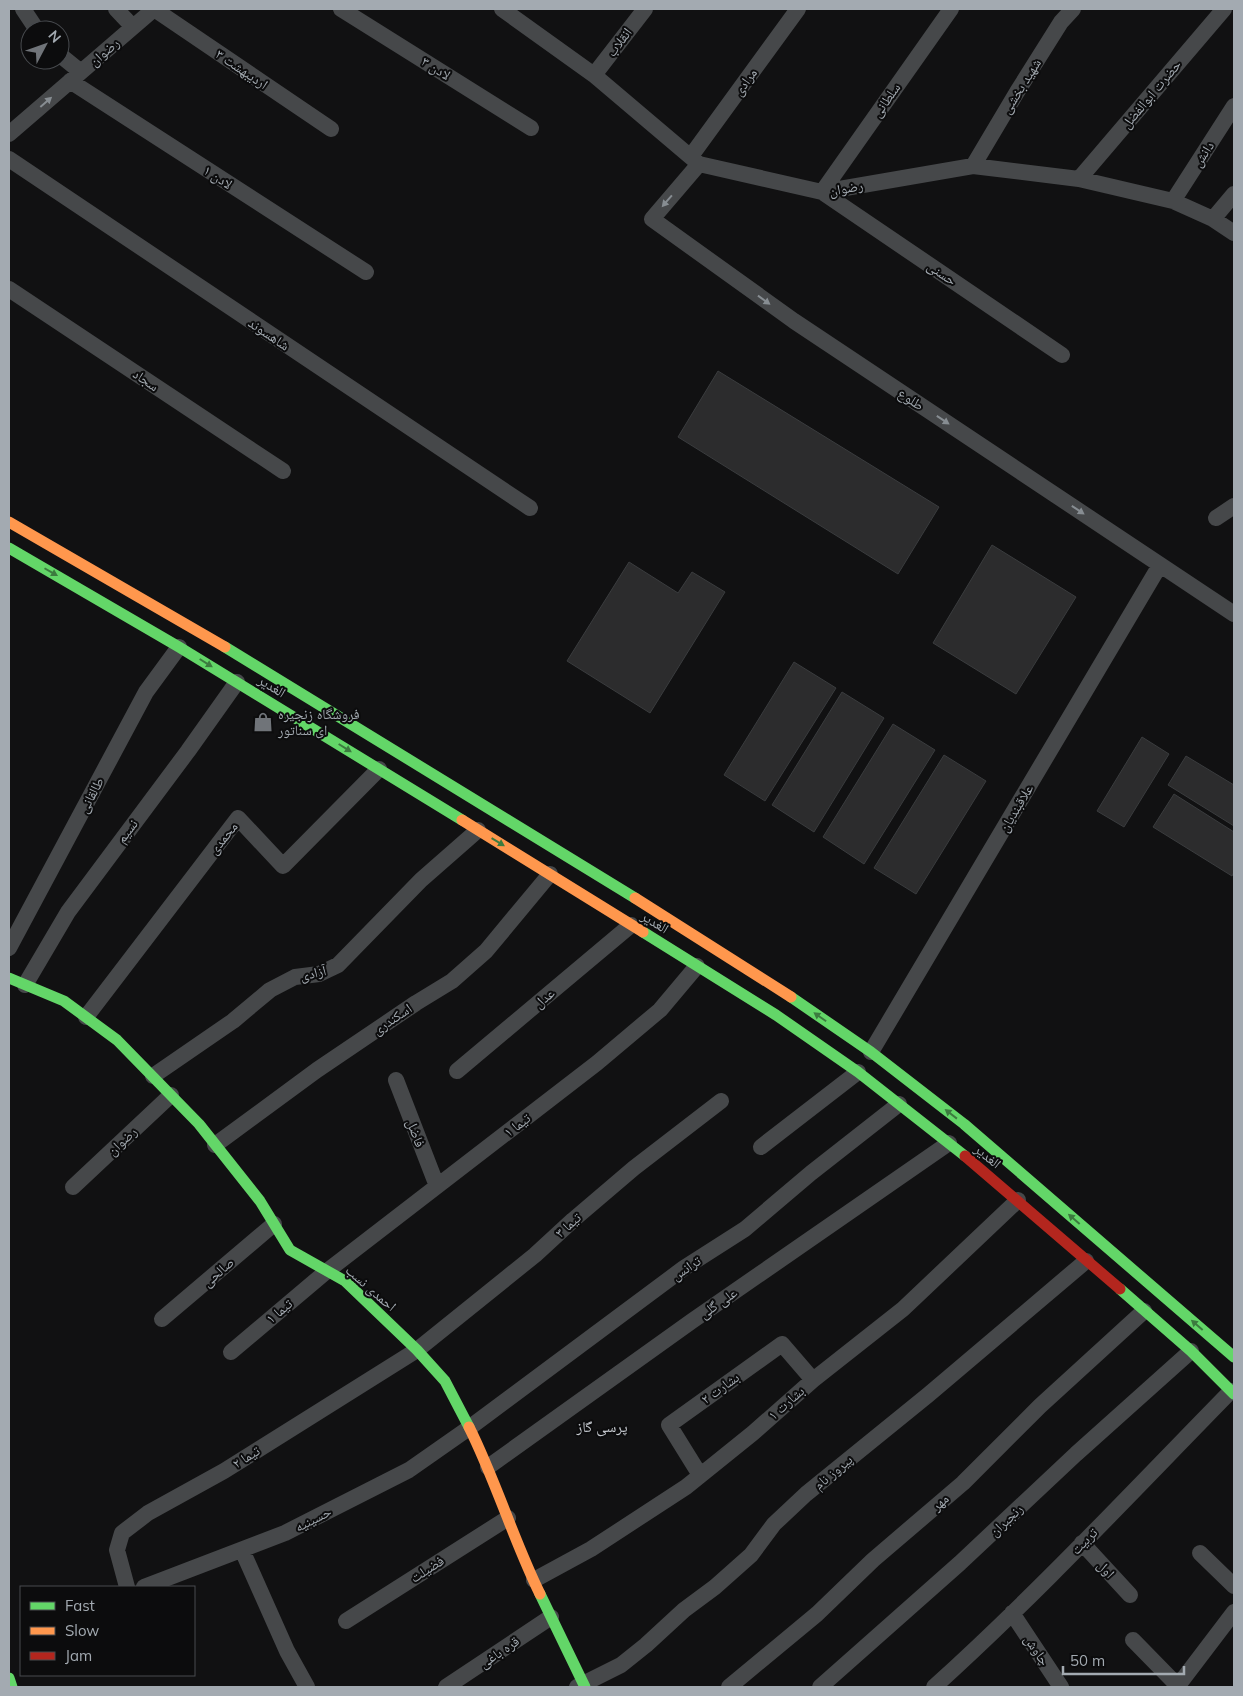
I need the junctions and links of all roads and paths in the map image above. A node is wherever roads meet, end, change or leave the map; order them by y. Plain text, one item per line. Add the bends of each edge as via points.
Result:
1 (23, 9) edge
2 (116, 9) edge
3 (154, 9) edge
4 (340, 9) edge
5 (645, 9) edge
6 (798, 9) edge
7 (951, 9) edge
8 (1073, 9) edge
9 (1224, 9) edge
10 (511, 11) edge
11 (30, 20) edge
12 (133, 27) junction
13 (70, 68) edge
14 (594, 75) junction
15 (76, 76) junction
16 (1234, 106) edge
17 (531, 128) dead end
18 (332, 129) dead end
19 (9, 134) edge
20 (9, 159) edge
21 (695, 160) junction
22 (973, 166) junction
23 (1079, 179) junction
24 (822, 192) junction
25 (1234, 194) edge
26 (1173, 202) junction
27 (1213, 219) junction
28 (1234, 233) edge
29 (366, 272) dead end
30 (9, 289) edge
31 (1062, 355) dead end
32 (283, 472) dead end
33 (1234, 506) edge
34 (530, 508) dead end
35 (1216, 518) dead end
36 (9, 522) edge
37 (9, 548) edge
38 (1160, 565) junction
39 (1234, 614) edge
40 (180, 647) junction
41 (237, 682) junction
42 (379, 769) junction
43 (478, 830) junction
44 (550, 874) junction
45 (631, 925) junction
46 (9, 948) edge
47 (697, 966) junction
48 (9, 978) edge
49 (25, 985) junction
50 (86, 1017) junction
51 (864, 1062) junction
52 (457, 1071) dead end
53 (153, 1076) junction
54 (396, 1080) dead end
55 (171, 1096) junction
56 (721, 1101) dead end
57 (900, 1104) junction
58 (949, 1143) junction
59 (216, 1145) junction
60 (761, 1148) dead end
61 (437, 1186) junction
62 (73, 1187) dead end
63 (1018, 1200) junction
64 (274, 1224) junction
65 (1086, 1261) junction
66 (326, 1271) junction
67 (1144, 1311) junction
68 (162, 1319) dead end
69 (417, 1350) junction
70 (1191, 1351) junction
71 (231, 1352) dead end
72 (1234, 1357) edge
73 (813, 1380) junction
74 (1232, 1393) edge
75 (469, 1428) junction
76 (488, 1467) junction
77 (700, 1476) junction
78 (508, 1518) junction
79 (1082, 1543) junction
80 (242, 1550) junction
81 (1200, 1553) dead end
82 (534, 1580) junction
83 (128, 1586) edge
84 (147, 1586) edge
85 (1234, 1586) edge
86 (1130, 1595) dead end
87 (1234, 1612) edge
88 (1012, 1614) junction
89 (551, 1617) junction
90 (346, 1621) dead end
91 (1133, 1640) dead end
92 (582, 1686) edge
93 (1177, 1686) edge
94 (307, 1687) edge
95 (446, 1687) edge
96 (729, 1687) edge
97 (820, 1687) edge
98 (934, 1687) edge
99 (1062, 1687) edge

1 - 11 street
2 - 12 street
3 - 12 street, رضوان
3 - 18 street, اردیبهشت ۳
4 - 17 street, لادن ۳
5 - 14 street, انقلاب
6 - 21 street, مرادی
7 - 24 street, سلطانی
8 - 22 street, شهید بخشی via 1061,22
9 - 23 street, حضرت ابوالفضل
10 - 14 street, رضوان
12 - 15 street, رضوان
13 - 15 street, لادن ۱
14 - 21 street, رضوان
19 -> 15 street, رضوان
15 - 29 street, لادن ۱
16 - 26 street, دانش
20 - 34 street, شاهسوند
21 - 24 street, رضوان
21 -> 38 street, طلوع via 652,219 794,321
22 - 23 street, رضوان
22 - 24 street, رضوان
23 - 26 street, رضوان
24 - 31 street, حسنی
25 - 27 street
26 - 27 street, رضوان
27 - 28 street, رضوان
30 - 32 street, سجاد
33 - 35 street
51 -> 36 main road, الغدیر via 789,995 192,626
37 -> 40 main road, الغدیر
38 - 39 street, طلوع
38 - 51 street, علاقبندیان
40 -> 41 main road, الغدیر
40 - 46 street, طالقانی via 146,692
41 -> 42 main road, الغدیر
41 - 49 street, نسیم via 68,912
42 - 43 main road, الغدیر
42 - 50 street, محمدی via 283,866 238,818
43 -> 44 main road, الغدیر
43 - 53 street, آزادی via 421,880 338,965 319,974 295,977 270,990 233,1021
44 - 45 main road, الغدیر
44 - 59 street, اسکندری via 486,951 452,981 318,1070
45 - 47 main road, الغدیر
45 - 52 street, عدل
47 - 51 main road, الغدیر via 776,1015
47 - 61 street, تیما ۱ via 660,1010 597,1063
48 - 49 main road, احمدی نسب
49 - 50 main road, احمدی نسب via 64,1001
50 - 53 main road, احمدی نسب via 117,1040
51 - 57 main road, الغدیر
51 - 60 street
72 -> 51 main road, الغدیر via 964,1124
53 - 55 main road, احمدی نسب
54 - 61 street, فاضل
55 - 59 main road, احمدی نسب
55 - 62 street, رضوان
56 - 69 street, تیما ۳ via 634,1168 536,1255
57 - 58 main road, الغدیر
57 - 75 street, ترانس via 745,1229 684,1268
58 - 63 main road, الغدیر
58 - 76 street, علی گلی
59 - 64 main road, احمدی نسب
61 - 66 street, تیما ۱
63 - 65 main road, الغدیر
63 - 73 street, بشارت ۱ via 903,1309
64 - 66 main road, احمدی نسب via 290,1250
64 - 68 street, صالحی
65 - 67 main road, الغدیر
65 - 92 street, پیروز نام via 806,1494 774,1524 751,1555 715,1587 621,1665
66 - 69 main road, احمدی نسب via 345,1281
66 - 71 street, ۱ تیما
67 - 70 main road, الغدیر
67 - 96 street, مهر via 1040,1406 963,1483 873,1560 817,1614
69 - 75 main road, احمدی نسب via 445,1381
69 - 83 street, تیما ۲ via 122,1533 117,1550
70 - 74 main road, الغدیر
70 - 97 street, رنجبران
73 - 77 street, بشارت ۱
73 - 77 street, بشارت ۲ via 782,1344 669,1425
74 - 79 street, تربیت
75 - 76 main road, احمدی نسب
75 - 80 street, حسینیه via 409,1470 286,1533
76 - 78 main road, احمدی نسب
77 - 82 street, بشارت ۱ via 591,1549
78 - 82 main road, احمدی نسب
78 - 90 street, فضیلت
79 - 86 street, اول
79 - 88 street, تربیت
80 - 84 street, حسینیه
80 - 94 street via 287,1651
81 - 85 street
82 - 89 main road, احمدی نسب
87 - 93 street
88 - 98 street, تربیت
88 - 99 street, چاوش
89 - 92 main road, احمدی نسب
89 - 95 street, قره باغی
91 - 93 street

